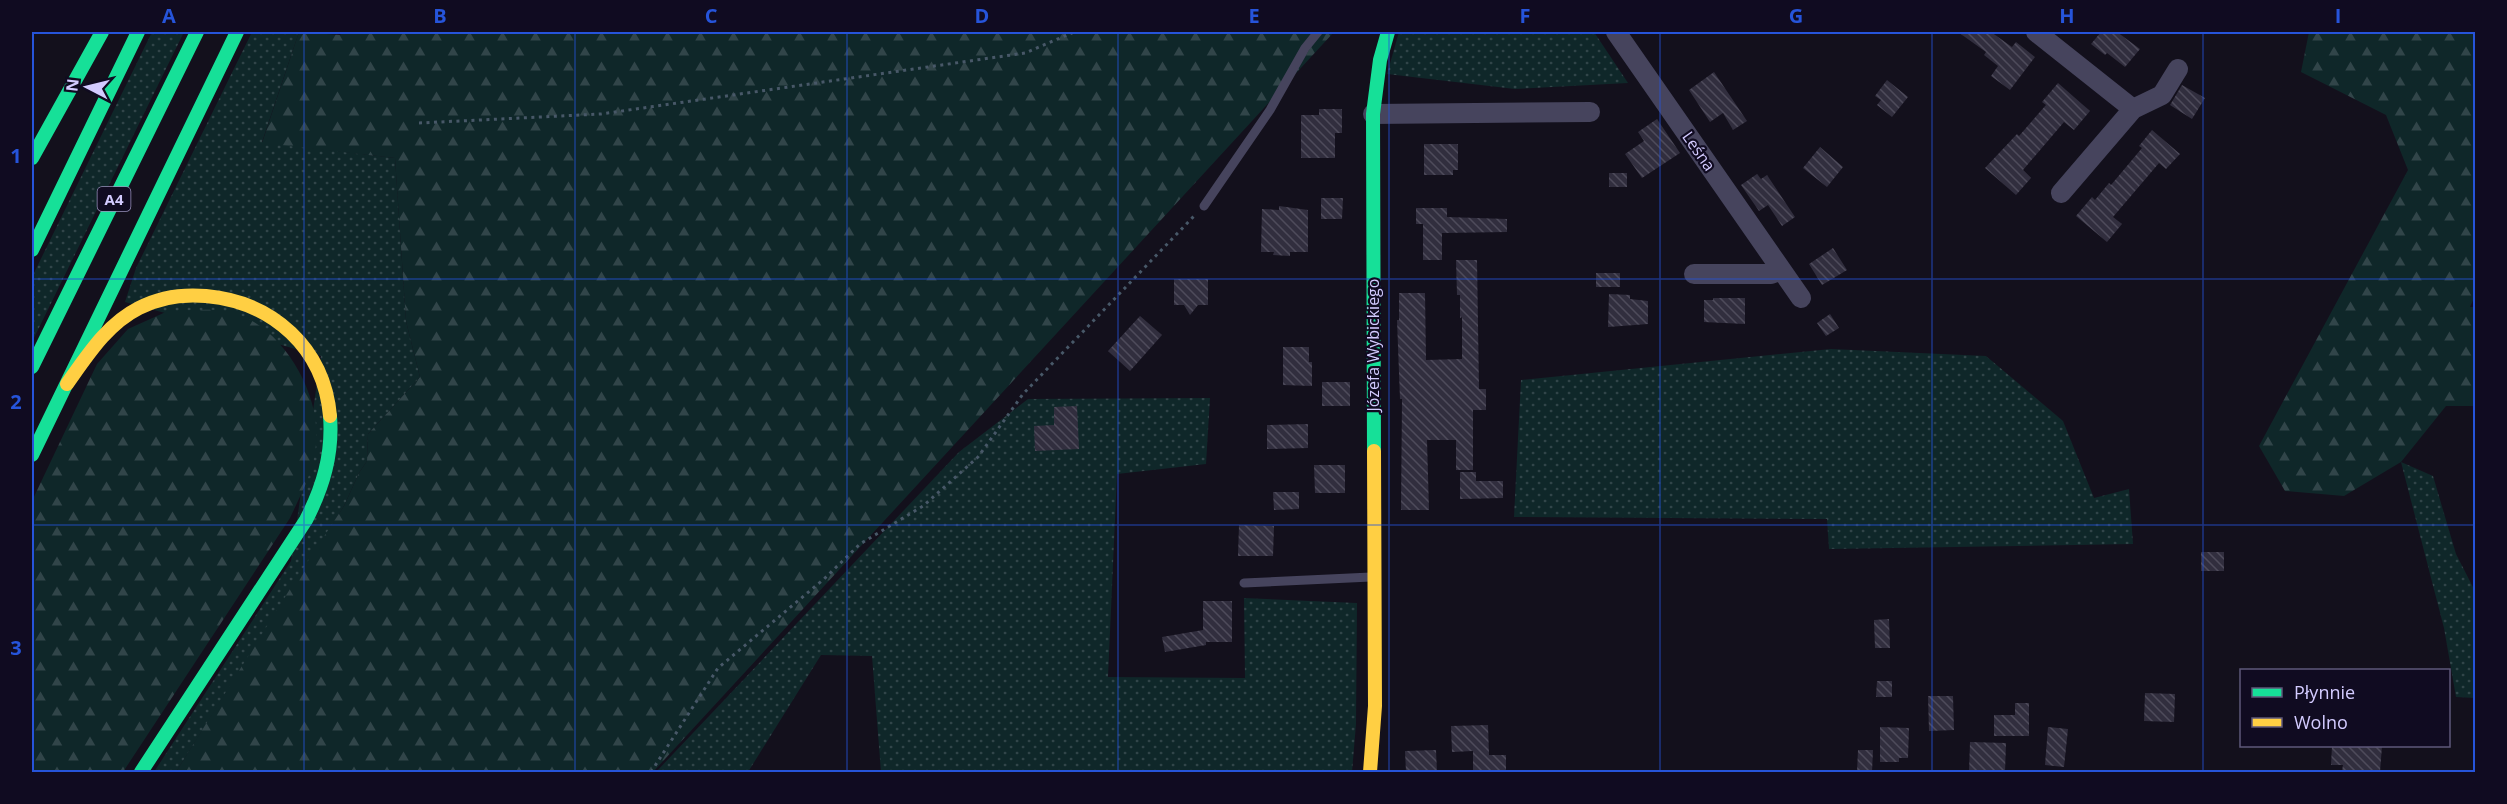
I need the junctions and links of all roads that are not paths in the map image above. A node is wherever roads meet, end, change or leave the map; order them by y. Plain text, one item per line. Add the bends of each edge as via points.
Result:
1 (102, 32) edge
2 (138, 32) edge
3 (196, 32) edge
4 (237, 32) edge
5 (1318, 32) edge
6 (1388, 32) edge
7 (1616, 32) edge
8 (2036, 32) edge
9 (2178, 69) dead end
10 (2133, 109) junction
11 (1590, 112) dead end
12 (1373, 114) junction
13 (32, 158) edge
14 (2061, 193) dead end
15 (1204, 206) road end
16 (32, 250) edge
17 (1781, 270) junction
18 (1694, 274) dead end
19 (1801, 298) dead end
20 (32, 367) edge
21 (67, 384) junction
22 (32, 455) edge
23 (1375, 576) junction
24 (1244, 583) dead end
25 (141, 772) edge
26 (1370, 772) edge

1 - 13 main road
2 - 16 main road
3 - 20 main road, A4
4 - 21 main road
5 - 15 lane
6 - 12 main road, Józefa Wybickiego
7 - 17 street, Leśna
8 - 10 street
9 - 10 street via 2162,95
10 - 14 street
11 - 12 street
12 - 23 main road, Józefa Wybickiego
17 - 18 street via 1771,274
17 - 19 street, Leśna
21 - 22 main road
21 - 25 main road via 104,333 131,312 163,299 209,294 253,304 290,329 319,372 333,420 327,468 316,500
23 - 24 lane
23 - 26 main road, Józefa Wybickiego via 1375,706

